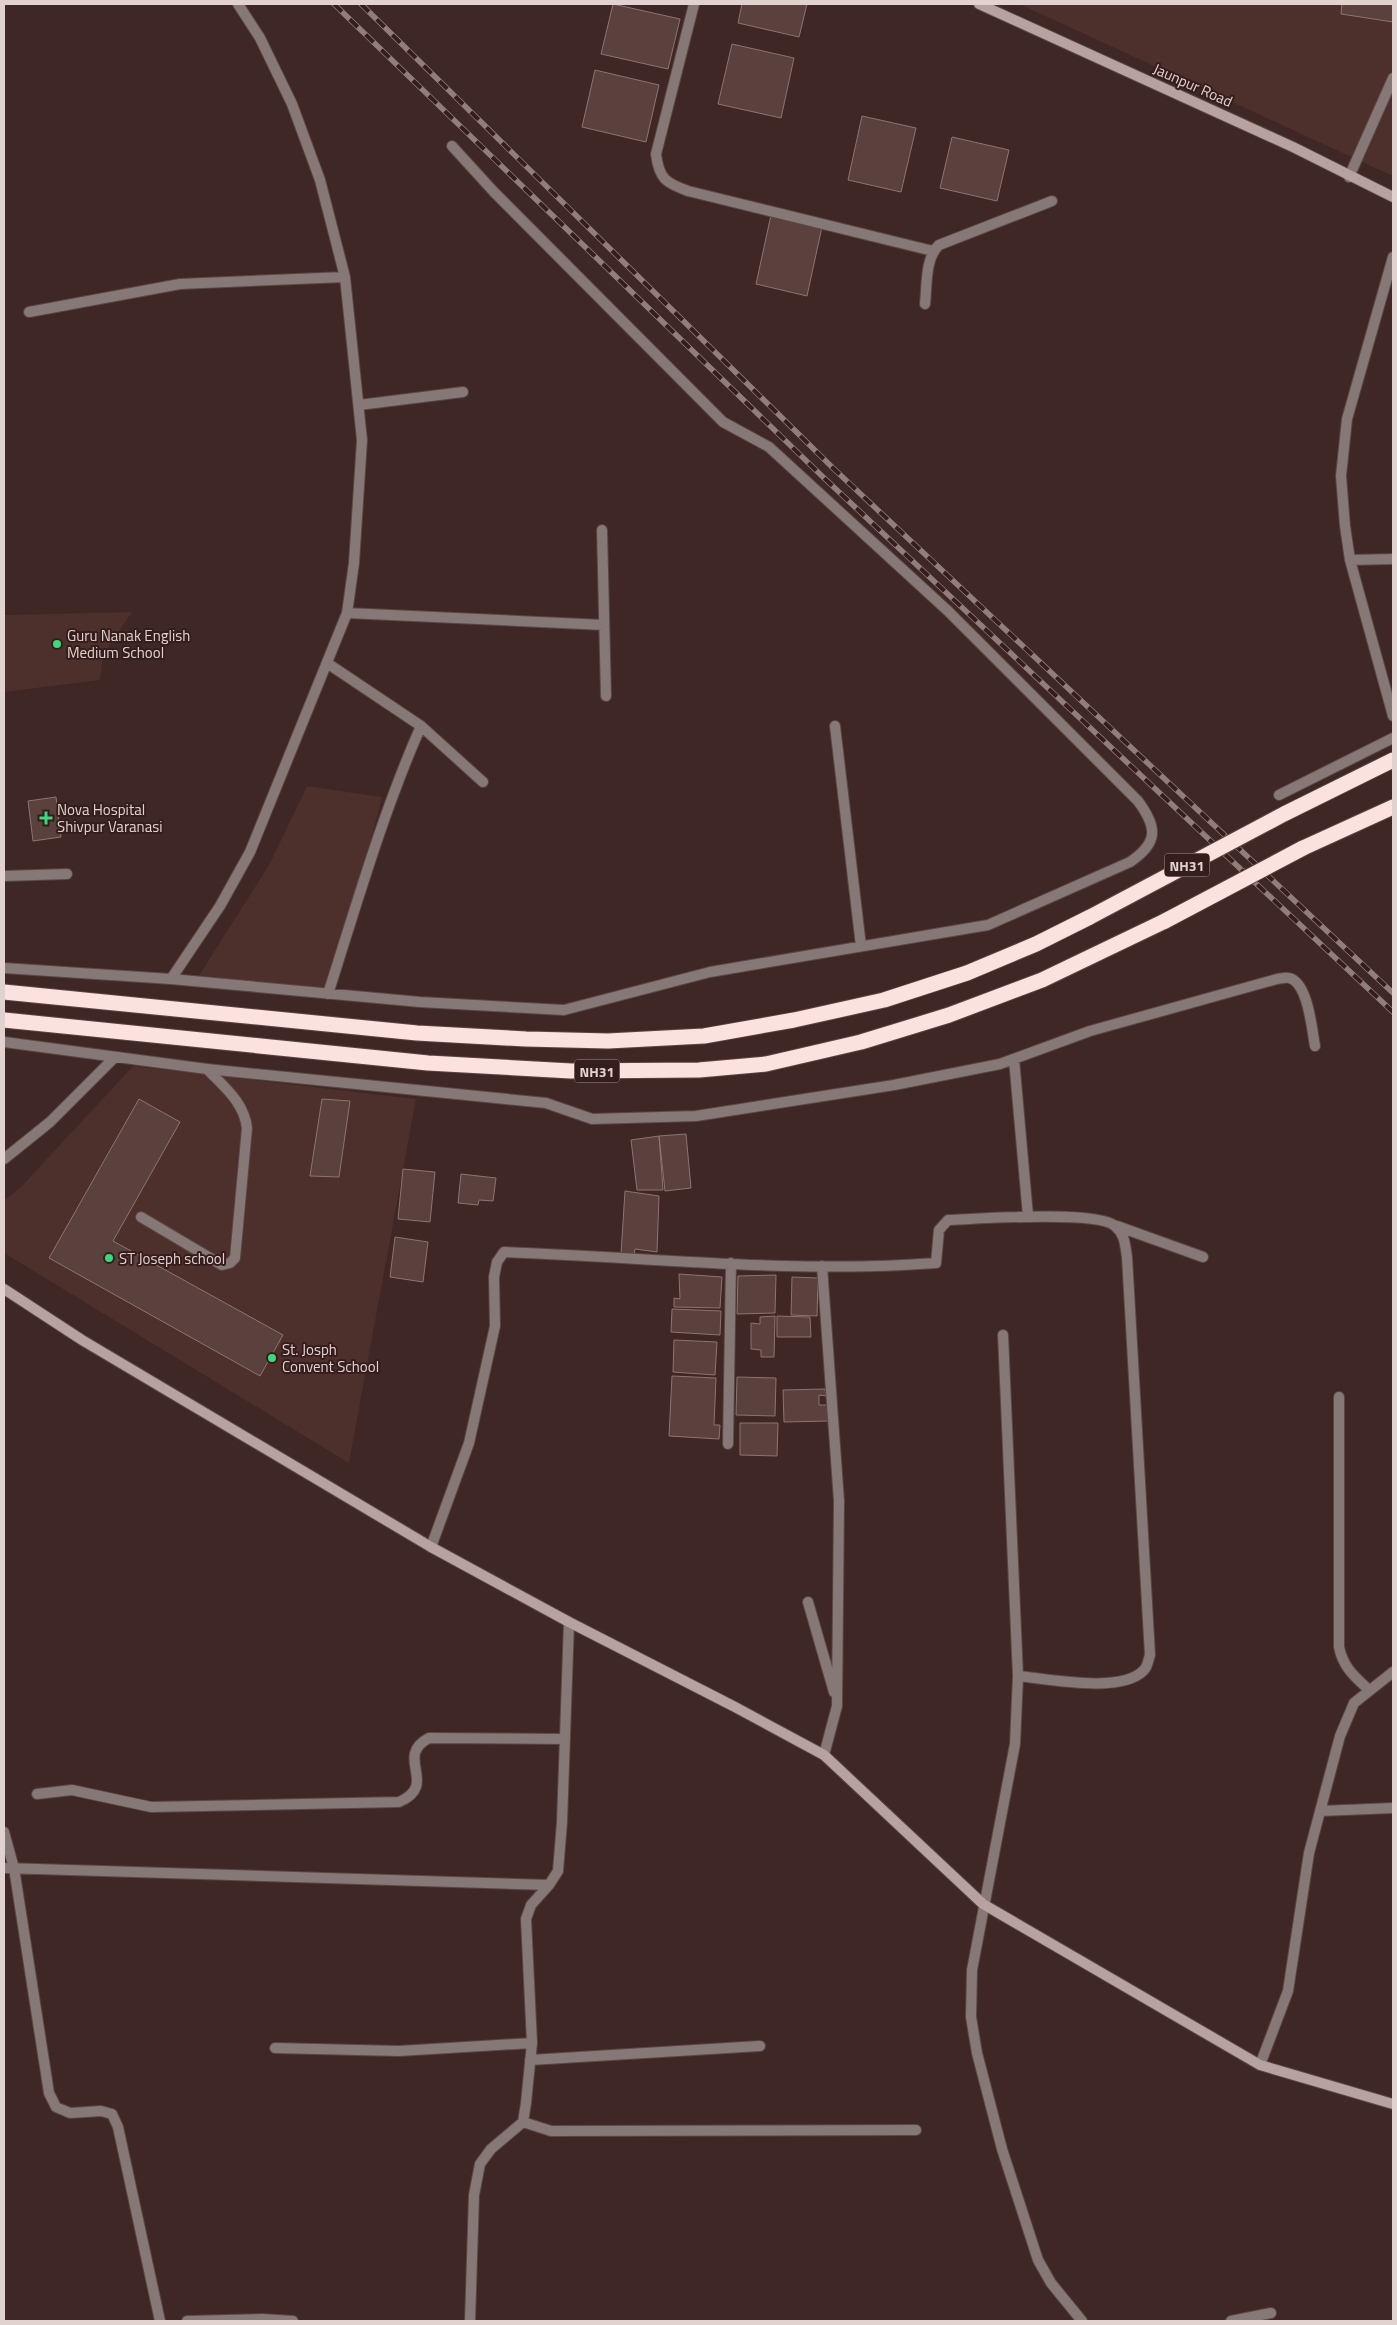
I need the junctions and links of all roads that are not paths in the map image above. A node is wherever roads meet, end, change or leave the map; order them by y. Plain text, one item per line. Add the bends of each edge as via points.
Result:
1 (238, 4) edge
2 (694, 4) edge
3 (979, 4) edge
4 (1393, 78) edge
5 (452, 146) dead end
6 (1349, 177) junction
7 (1393, 197) edge
8 (1052, 201) dead end
9 (933, 251) junction
10 (1393, 257) edge
11 (345, 277) junction
12 (925, 304) dead end
13 (28, 312) dead end
14 (463, 392) dead end
15 (359, 405) junction
16 (602, 530) dead end
17 (1350, 560) junction
18 (1393, 560) edge
19 (347, 613) junction
20 (604, 624) junction
21 (328, 663) junction
22 (606, 696) dead end
23 (1393, 716) edge
24 (421, 726) junction
25 (835, 726) dead end
26 (1393, 738) edge
27 (1393, 760) edge
28 (483, 782) dead end
29 (1278, 795) dead end
30 (1393, 807) edge
31 (66, 874) dead end
32 (4, 876) edge
33 (862, 946) junction
34 (4, 968) edge
35 (171, 979) junction
36 (4, 992) edge
37 (328, 994) junction
38 (4, 1020) edge
39 (4, 1042) edge
40 (1315, 1046) dead end
41 (115, 1057) junction
42 (1014, 1059) junction
43 (207, 1069) junction
44 (4, 1159) edge
45 (1028, 1216) junction
46 (141, 1218) dead end
47 (1116, 1226) junction
48 (1202, 1257) dead end
49 (731, 1263) junction
50 (822, 1266) junction
51 (4, 1289) edge
52 (1003, 1335) dead end
53 (1339, 1396) dead end
54 (728, 1444) dead end
55 (432, 1547) junction
56 (808, 1602) dead end
57 (568, 1622) junction
58 (1393, 1672) edge
59 (1018, 1676) junction
60 (1369, 1690) junction
61 (837, 1706) junction
62 (565, 1739) junction
63 (824, 1755) junction
64 (37, 1794) dead end
65 (1393, 1808) edge
66 (1320, 1811) junction
67 (4, 1832) edge
68 (9, 1868) edge
69 (549, 1885) junction
70 (983, 1904) junction
71 (532, 2043) junction
72 (760, 2046) dead end
73 (275, 2048) dead end
74 (530, 2060) junction
75 (1260, 2065) junction
76 (1393, 2104) edge
77 (523, 2122) junction
78 (916, 2130) dead end
79 (1271, 2313) dead end
80 (160, 2321) edge
81 (187, 2321) edge
82 (293, 2321) edge
83 (470, 2321) edge
84 (1082, 2321) edge
85 (1231, 2321) edge

1 - 11 street via 260,38 292,104 320,180
2 - 9 street via 656,154 658,170 668,183 688,192
3 - 6 street, Jaunpur Road via 1293,147
4 - 6 street
5 - 33 street via 723,422 768,447 948,611 1132,794 1147,814 1153,828 1151,840 1146,851 1130,862 988,925
6 - 7 street, Jaunpur Road
8 - 9 street via 939,245
9 - 12 street
10 - 17 street via 1347,419 1341,476
11 - 13 street via 180,284
11 - 15 street
14 - 15 street
15 - 19 street via 362,440 354,563
16 - 20 street
17 - 18 street
17 - 23 street
19 - 20 street
19 - 21 street
20 - 22 street
21 - 24 street
21 - 35 street via 250,852 220,906
24 - 28 street
24 - 37 street via 382,823
25 - 33 street
26 - 29 street
27 - 36 highway, NH31, bridge via 1090,917 967,973 884,1000 704,1036 608,1040 427,1034
30 - 38 highway, NH31, bridge via 1303,848 1165,921 1042,980 949,1015 861,1042 766,1064 699,1070 571,1072 428,1064
31 - 32 street
33 - 37 street via 710,972 564,1010
34 - 35 street
35 - 37 street
39 - 41 street
40 - 42 street via 1306,997 1299,984 1290,978 1263,981 1197,1003 1090,1031
41 - 43 street
41 - 44 street via 50,1122
42 - 43 street via 894,1085 696,1116 592,1119 546,1103
42 - 45 street
43 - 46 street via 246,1115 235,1258 222,1265
45 - 47 street via 1107,1220
45 - 50 street via 948,1220 939,1230 936,1264
47 - 48 street
47 - 59 street via 1123,1235 1127,1257 1150,1655 1146,1669 1135,1677 1110,1684
49 - 50 street
49 - 54 street
49 - 55 street via 504,1252 497,1262 494,1277 495,1326 469,1443
50 - 61 street via 839,1500
51 - 55 street via 82,1340
52 - 59 street
53 - 60 street via 1339,1647 1348,1671
55 - 57 street
56 - 61 street
57 - 62 street
57 - 63 street
58 - 60 street
59 - 70 street via 1015,1744
60 - 66 street via 1354,1703 1346,1719
61 - 63 street
62 - 64 street via 429,1738 419,1744 414,1753 418,1786 412,1796 399,1802 151,1807 72,1790
62 - 69 street via 558,1871
63 - 70 street
65 - 66 street
66 - 75 street via 1309,1853 1288,1990
67 - 68 street
68 - 69 street
68 - 80 street via 50,2093 56,2107 70,2113 101,2111 112,2114 118,2127
69 - 71 street via 530,1905 526,1919
70 - 75 street
70 - 84 street via 970,1993 977,2053 1002,2149 1038,2260 1050,2283
71 - 73 street via 399,2051
71 - 74 street
72 - 74 street
74 - 77 street
75 - 76 street
77 - 78 street via 551,2131
77 - 83 street via 491,2149 480,2164 474,2195
79 - 85 street
81 - 82 street

